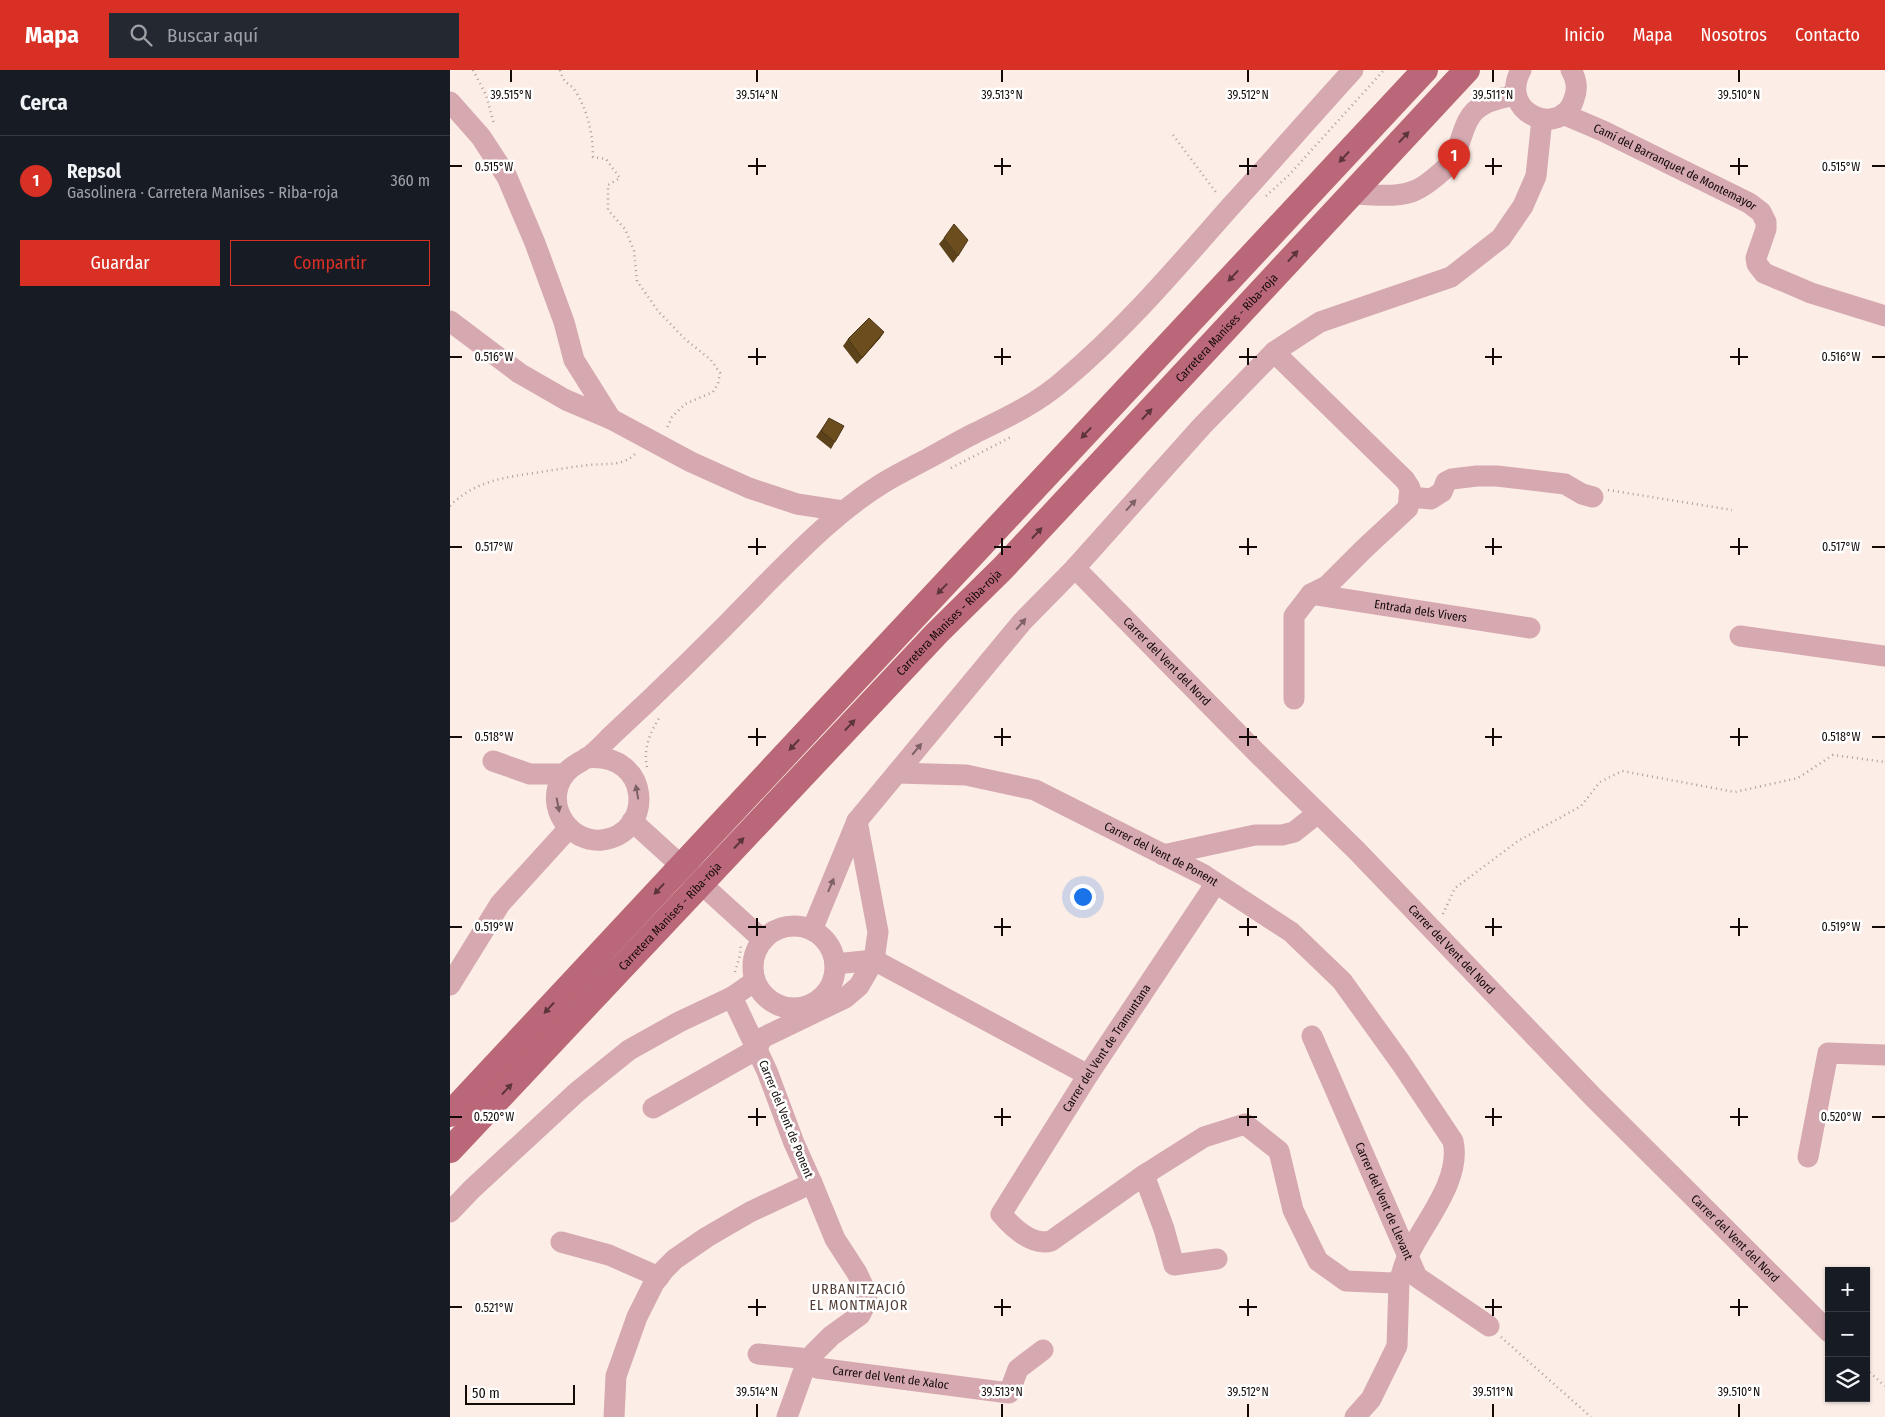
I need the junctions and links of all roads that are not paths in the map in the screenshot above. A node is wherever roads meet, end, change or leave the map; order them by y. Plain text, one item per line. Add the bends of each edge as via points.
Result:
1 (1353, 70) edge
2 (1425, 70) edge
3 (1467, 70) edge
4 (1522, 70) edge
5 (1575, 72) edge
6 (1516, 95) junction
7 (450, 102) edge
8 (1564, 114) junction
9 (1542, 119) junction
10 (1351, 194) junction
11 (1885, 316) edge
12 (450, 320) edge
13 (1274, 352) junction
14 (611, 419) junction
15 (1600, 493) road end
16 (1410, 497) junction
17 (843, 511) junction
18 (1075, 568) junction
19 (1311, 594) junction
20 (1530, 628) dead end
21 (1740, 636) dead end
22 (1885, 656) edge
23 (1294, 699) dead end
24 (586, 758) junction
25 (493, 761) dead end
26 (897, 773) junction
27 (564, 774) junction
28 (1318, 813) junction
29 (632, 821) junction
30 (857, 821) junction
31 (569, 828) junction
32 (1163, 854) junction
33 (1216, 883) junction
34 (812, 930) junction
35 (763, 940) junction
36 (874, 960) junction
37 (835, 964) junction
38 (755, 981) junction
39 (450, 985) edge
40 (732, 997) junction
41 (1312, 1036) dead end
42 (757, 1049) junction
43 (1885, 1055) edge
44 (1088, 1076) junction
45 (654, 1108) dead end
46 (450, 1114) edge
47 (450, 1150) edge
48 (1808, 1157) dead end
49 (1144, 1175) junction
50 (812, 1182) junction
51 (450, 1212) edge
52 (561, 1242) dead end
53 (1408, 1256) junction
54 (1217, 1259) dead end
55 (659, 1277) junction
56 (1398, 1282) junction
57 (1489, 1326) road end
58 (1825, 1328) edge
59 (1043, 1350) dead end
60 (758, 1354) dead end
61 (808, 1361) junction
62 (614, 1417) edge
63 (787, 1417) edge
64 (1355, 1417) edge

1 - 17 street via 1168,278 1063,381 1037,401 883,483
2 -> 46 main road, Carretera Manises - Riba-roja
10 -> 3 main road, Carretera Manises - Riba-roja
4 - 6 street via 1516,79
5 - 8 street via 1577,91 1573,104
6 - 9 street via 1523,109
6 - 10 street via 1482,105 1468,118 1451,162 1416,191 1396,195
7 - 14 street via 481,138 507,177 564,322 574,360
8 - 9 street
8 - 11 street, Camí del Barranquet de Montemayor via 1749,202 1761,212 1766,222 1756,258 1764,273 1811,293
9 - 13 street via 1536,176 1523,206 1501,238 1451,277 1320,322
47 -> 10 main road, Carretera Manises - Riba-roja via 908,663 1016,555
12 - 14 street via 519,373 566,400
13 - 16 street via 1405,480 1410,488
18 -> 13 street via 1202,426
14 - 17 street via 749,488 797,504
15 - 16 street via 1582,494 1565,484 1477,476 1446,482 1442,492 1431,499
16 - 19 street via 1408,508 1327,586
17 - 24 street via 810,539 698,654
26 -> 18 street via 1022,622
18 - 28 street, Carrer del Vent del Nord
19 - 20 street, Entrada dels Vivers
19 - 23 street via 1294,616
21 - 22 street
24 - 27 street
29 -> 24 street via 639,795 628,770 612,759
25 - 27 street via 530,774
26 - 30 street
26 - 32 street, Carrer del Vent de Ponent via 966,775 1036,790
27 -> 31 street via 557,790 557,808
28 - 32 street via 1294,832 1255,834
28 - 58 street, Carrer del Vent del Nord via 1594,1098
29 - 31 street via 614,837 602,840 579,836
29 - 35 street
34 -> 30 street
30 - 36 street, Carrer del Vent de Ponent via 878,932
31 - 39 street via 500,904
32 - 33 street, Carrer del Vent de Ponent
33 - 44 street, Carrer del Vent de Tramuntana
33 - 53 street, Carrer del Vent de Ponent via 1292,932 1342,981 1453,1140 1456,1152 1450,1180
34 - 35 street via 799,926 785,927
34 - 37 street via 830,945
35 - 38 street via 753,966
36 - 37 street
36 - 42 street, Carrer del Vent de Ponent via 859,986 846,998 762,1038
36 - 44 street
37 - 38 street via 834,979 828,992 803,1008 788,1008 774,1003 762,994
38 - 40 street
40 - 42 street
40 - 51 street via 629,1050 577,1092
41 - 53 street, Carrer del Vent de Llevant
42 - 45 street
42 - 50 street, Carrer del Vent de Ponent
43 - 48 street via 1828,1053
44 - 49 street, Carrer del Vent de Tramuntana via 1001,1214 1011,1226 1032,1240 1051,1242
49 - 54 street via 1174,1265
49 - 56 street via 1204,1136 1245,1124 1280,1151 1294,1210 1318,1261 1346,1281
50 - 55 street, Carrer del Vent de Ponent via 750,1212 707,1238 675,1259
50 - 61 street via 835,1239 857,1273 867,1301 860,1316 831,1336
52 - 55 street via 608,1255
53 - 56 street, Carrer del Vent de Llevant
53 - 57 street via 1417,1277
55 - 62 street, Carrer del Vent de Ponent via 637,1317 616,1376
56 - 64 street, Carrer del Vent de Llevant via 1396,1346 1370,1399
59 - 61 street, Carrer del Vent de Xaloc via 1018,1369 1009,1393 818,1368
60 - 61 street
61 - 63 street

